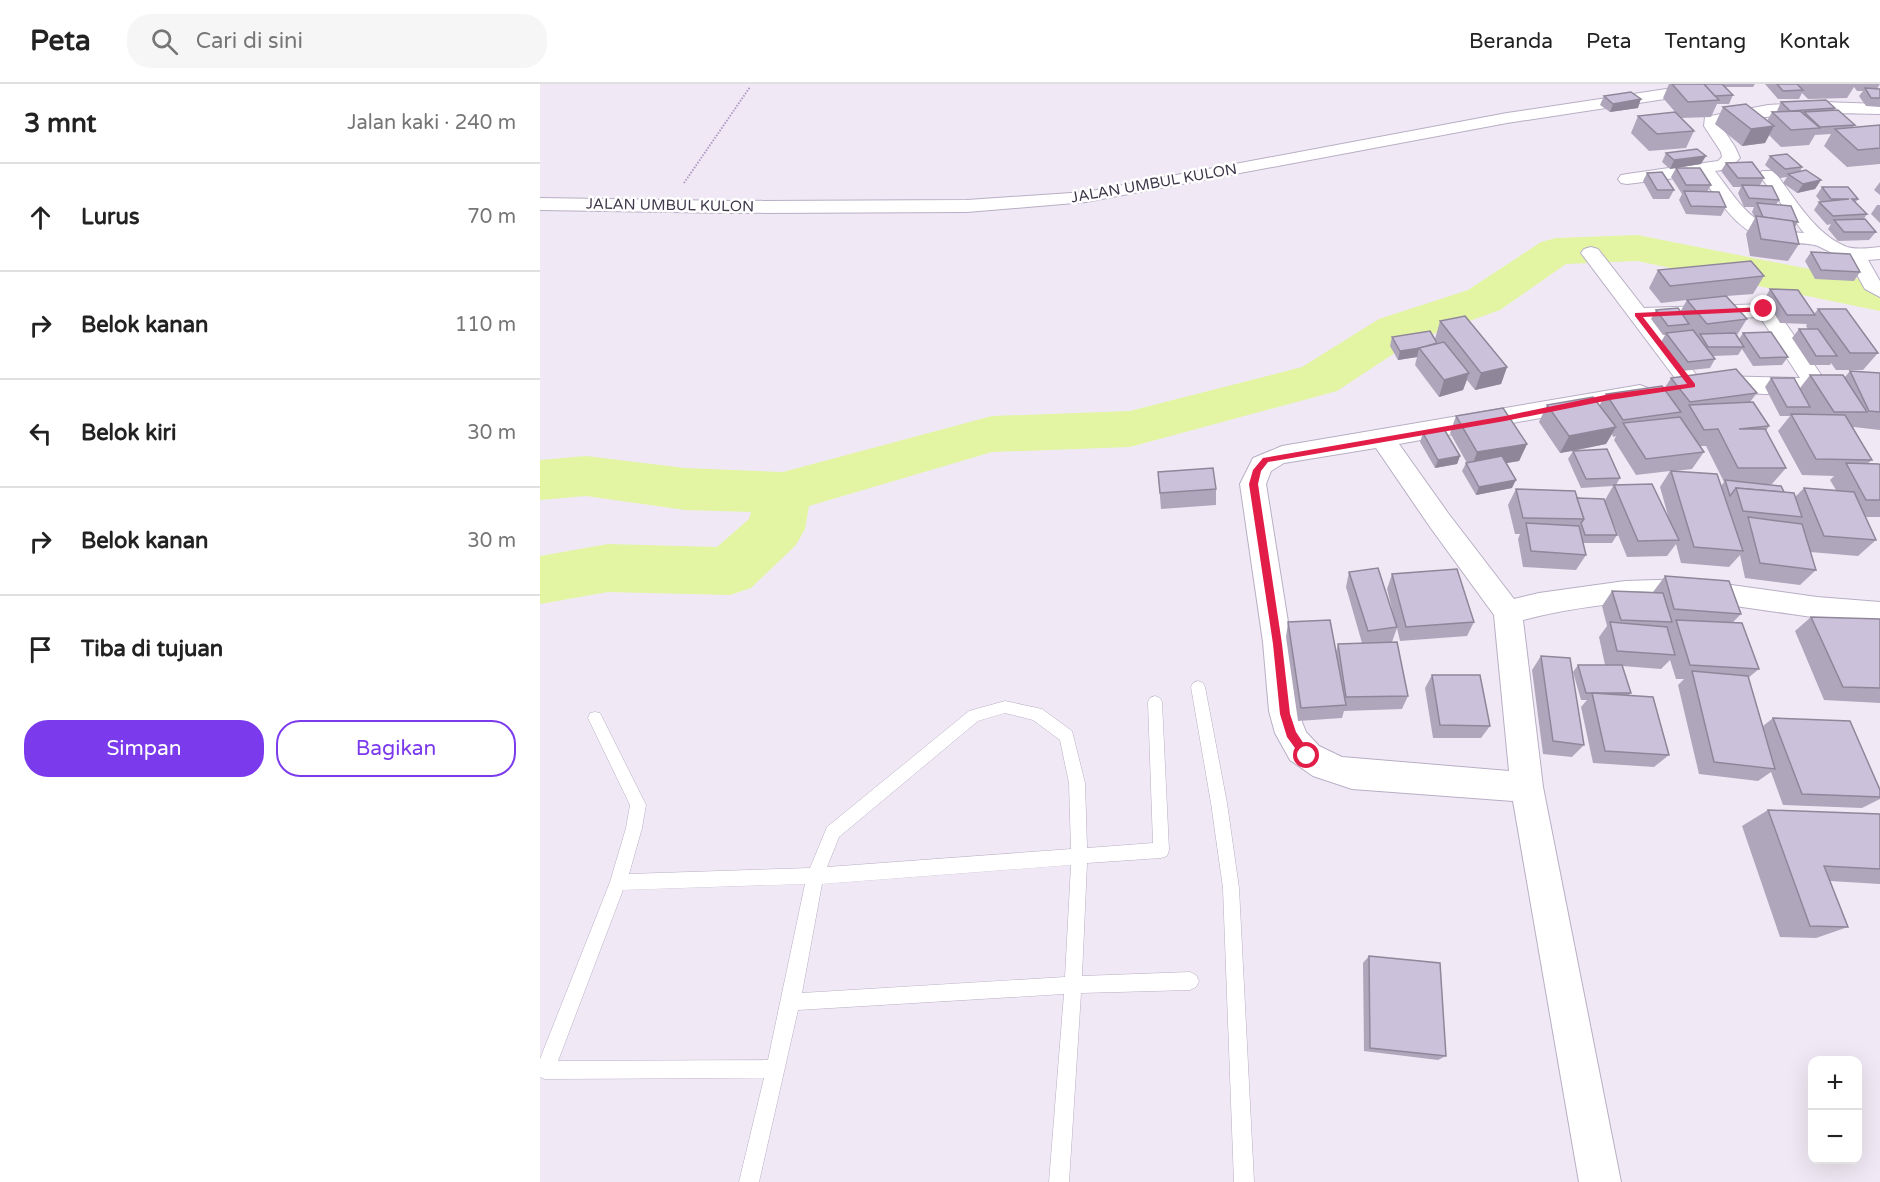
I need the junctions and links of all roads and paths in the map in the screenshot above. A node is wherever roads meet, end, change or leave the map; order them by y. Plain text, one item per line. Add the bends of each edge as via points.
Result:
1 (1684, 84) edge
2 (750, 87) dead end
3 (1880, 109) edge
4 (1701, 169) junction
5 (1768, 175) dead end
6 (1627, 179) dead end
7 (540, 204) edge
8 (669, 205) junction
9 (1821, 240) junction
10 (1591, 253) dead end
11 (1880, 253) edge
12 (1855, 254) junction
13 (1880, 291) edge
14 (1638, 315) junction
15 (1692, 385) junction
16 (1817, 386) junction
17 (1880, 390) edge
18 (1383, 439) junction
19 (1508, 612) junction
20 (1880, 614) edge
21 (1198, 687) dead end
22 (1155, 702) dead end
23 (595, 718) dead end
24 (1527, 787) junction
25 (1079, 857) junction
26 (815, 876) junction
27 (618, 882) junction
28 (1190, 981) dead end
29 (1073, 985) junction
30 (791, 1002) junction
31 (775, 1069) junction
32 (749, 1182) edge
33 (1059, 1182) edge
34 (1244, 1182) edge
35 (1600, 1182) edge

1 - 8 street, JALAN UMBUL KULON via 1678,92 1507,118 1086,197 968,206
2 - 8 path
3 - 4 street via 1768,110 1711,121 1711,128 1729,147 1731,158 1724,165
4 - 6 street
4 - 9 street via 1756,228 1776,236
5 - 9 street
7 - 8 street, JALAN UMBUL KULON
9 - 12 street via 1839,251
10 - 14 street
11 - 12 street
12 - 13 street via 1872,285
14 - 15 street
14 - 16 street via 1764,309
15 - 16 street
15 - 18 street
16 - 17 street
18 - 19 street
18 - 24 street via 1282,455 1266,460 1257,470 1253,484 1291,734 1307,756 1330,770
19 - 20 street via 1625,592 1688,590
19 - 24 street
21 - 34 lane via 1231,888
22 - 25 lane via 1161,850
23 - 27 lane via 638,805
24 - 35 street
25 - 26 lane
25 - 26 lane via 1077,783 1067,736 1037,714 1005,706 974,716 833,832
25 - 29 lane
26 - 27 lane
26 - 30 lane
27 - 31 lane via 545,1071
28 - 29 lane
29 - 30 lane
29 - 33 lane
30 - 31 lane
31 - 32 lane

